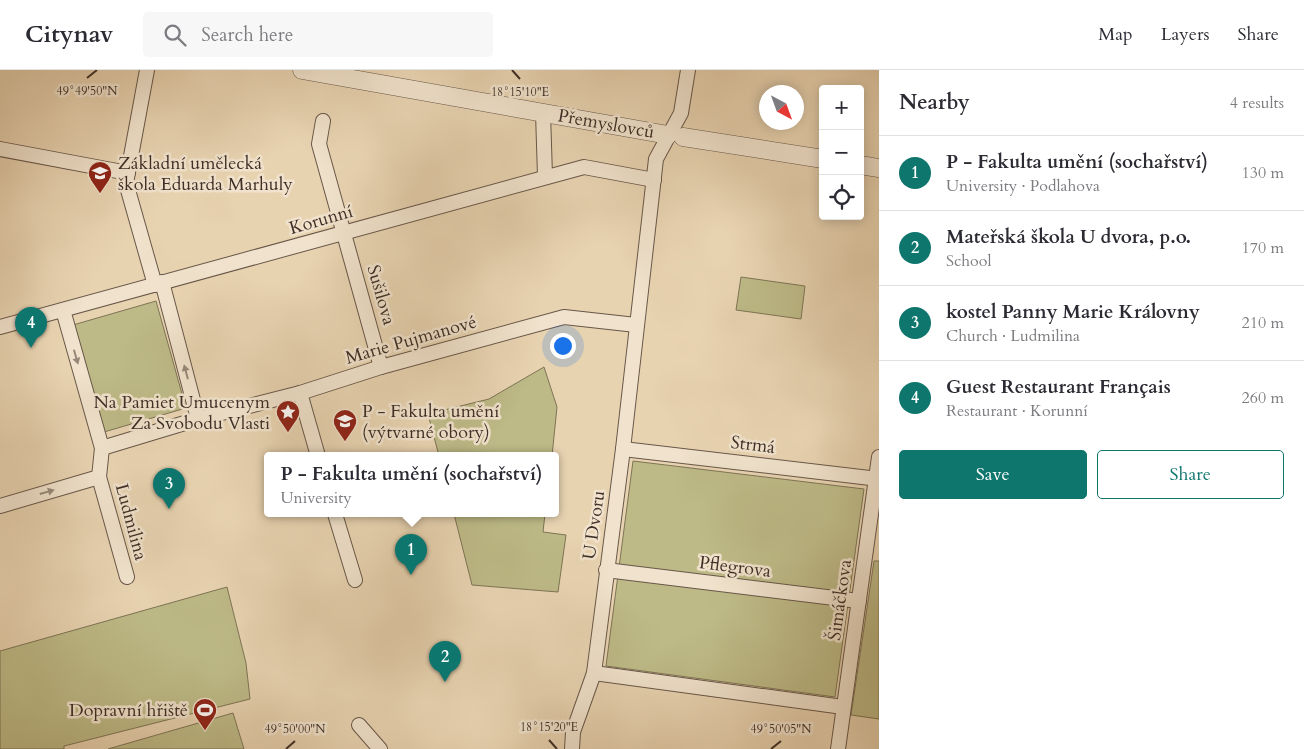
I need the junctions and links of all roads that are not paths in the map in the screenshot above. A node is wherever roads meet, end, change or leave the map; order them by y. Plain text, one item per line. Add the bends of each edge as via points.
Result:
1 (147, 70) edge
2 (302, 70) edge
3 (688, 70) edge
4 (543, 113) junction
5 (323, 121) dead end
6 (676, 136) junction
7 (0, 149) edge
8 (819, 158) edge
9 (864, 166) edge
10 (879, 168) edge
11 (128, 172) junction
12 (545, 176) junction
13 (654, 180) junction
14 (344, 234) junction
15 (158, 284) junction
16 (63, 310) junction
17 (636, 326) junction
18 (0, 327) edge
19 (381, 367) junction
20 (300, 393) junction
21 (198, 419) junction
22 (102, 448) junction
23 (623, 449) junction
24 (317, 452) edge
25 (879, 457) edge
26 (99, 477) junction
27 (877, 478) edge
28 (0, 506) edge
29 (336, 517) edge
30 (606, 570) junction
31 (127, 577) dead end
32 (355, 580) dead end
33 (859, 601) junction
34 (594, 673) junction
35 (843, 707) junction
36 (359, 725) dead end
37 (380, 749) edge
38 (572, 749) edge
39 (838, 749) edge

1 - 11 street
2 - 4 street, Přemyslovců
3 - 6 street, U Dvoru
4 - 6 street, Přemyslovců
4 - 12 street
5 - 14 street, Sušilova via 319,144
6 - 8 street, Přemyslovců
6 - 13 street, U Dvoru via 656,159
7 - 11 street
9 - 10 street
11 - 15 street via 126,183
12 - 13 street, Korunní via 584,167
12 - 14 street, Korunní
13 - 17 street, U Dvoru
14 - 15 street, Korunní
14 - 19 street, Sušilova
15 - 16 street, Korunní
21 -> 15 street
16 - 18 street, Korunní
16 -> 22 street
17 - 19 street, Marie Pujmanové via 564,317
17 - 23 street, U Dvoru
19 - 20 street, Marie Pujmanové
20 - 21 street, Marie Pujmanové
20 - 24 street
21 - 22 street, Marie Pujmanové
22 - 26 street, Ludmilina
23 - 27 street, Strmá
23 - 30 street, U Dvoru
25 - 27 street, Šimáčkova
28 -> 26 street, Ludmilina
26 - 31 street, Ludmilina
27 - 33 street, Šimáčkova
29 - 32 street
30 - 33 street, Pflegrova
30 - 34 street, U Dvoru
33 - 35 street, Šimáčkova
34 - 35 street
34 - 38 street, U Dvoru via 573,732
35 - 39 street, Šimáčkova
36 - 37 street

